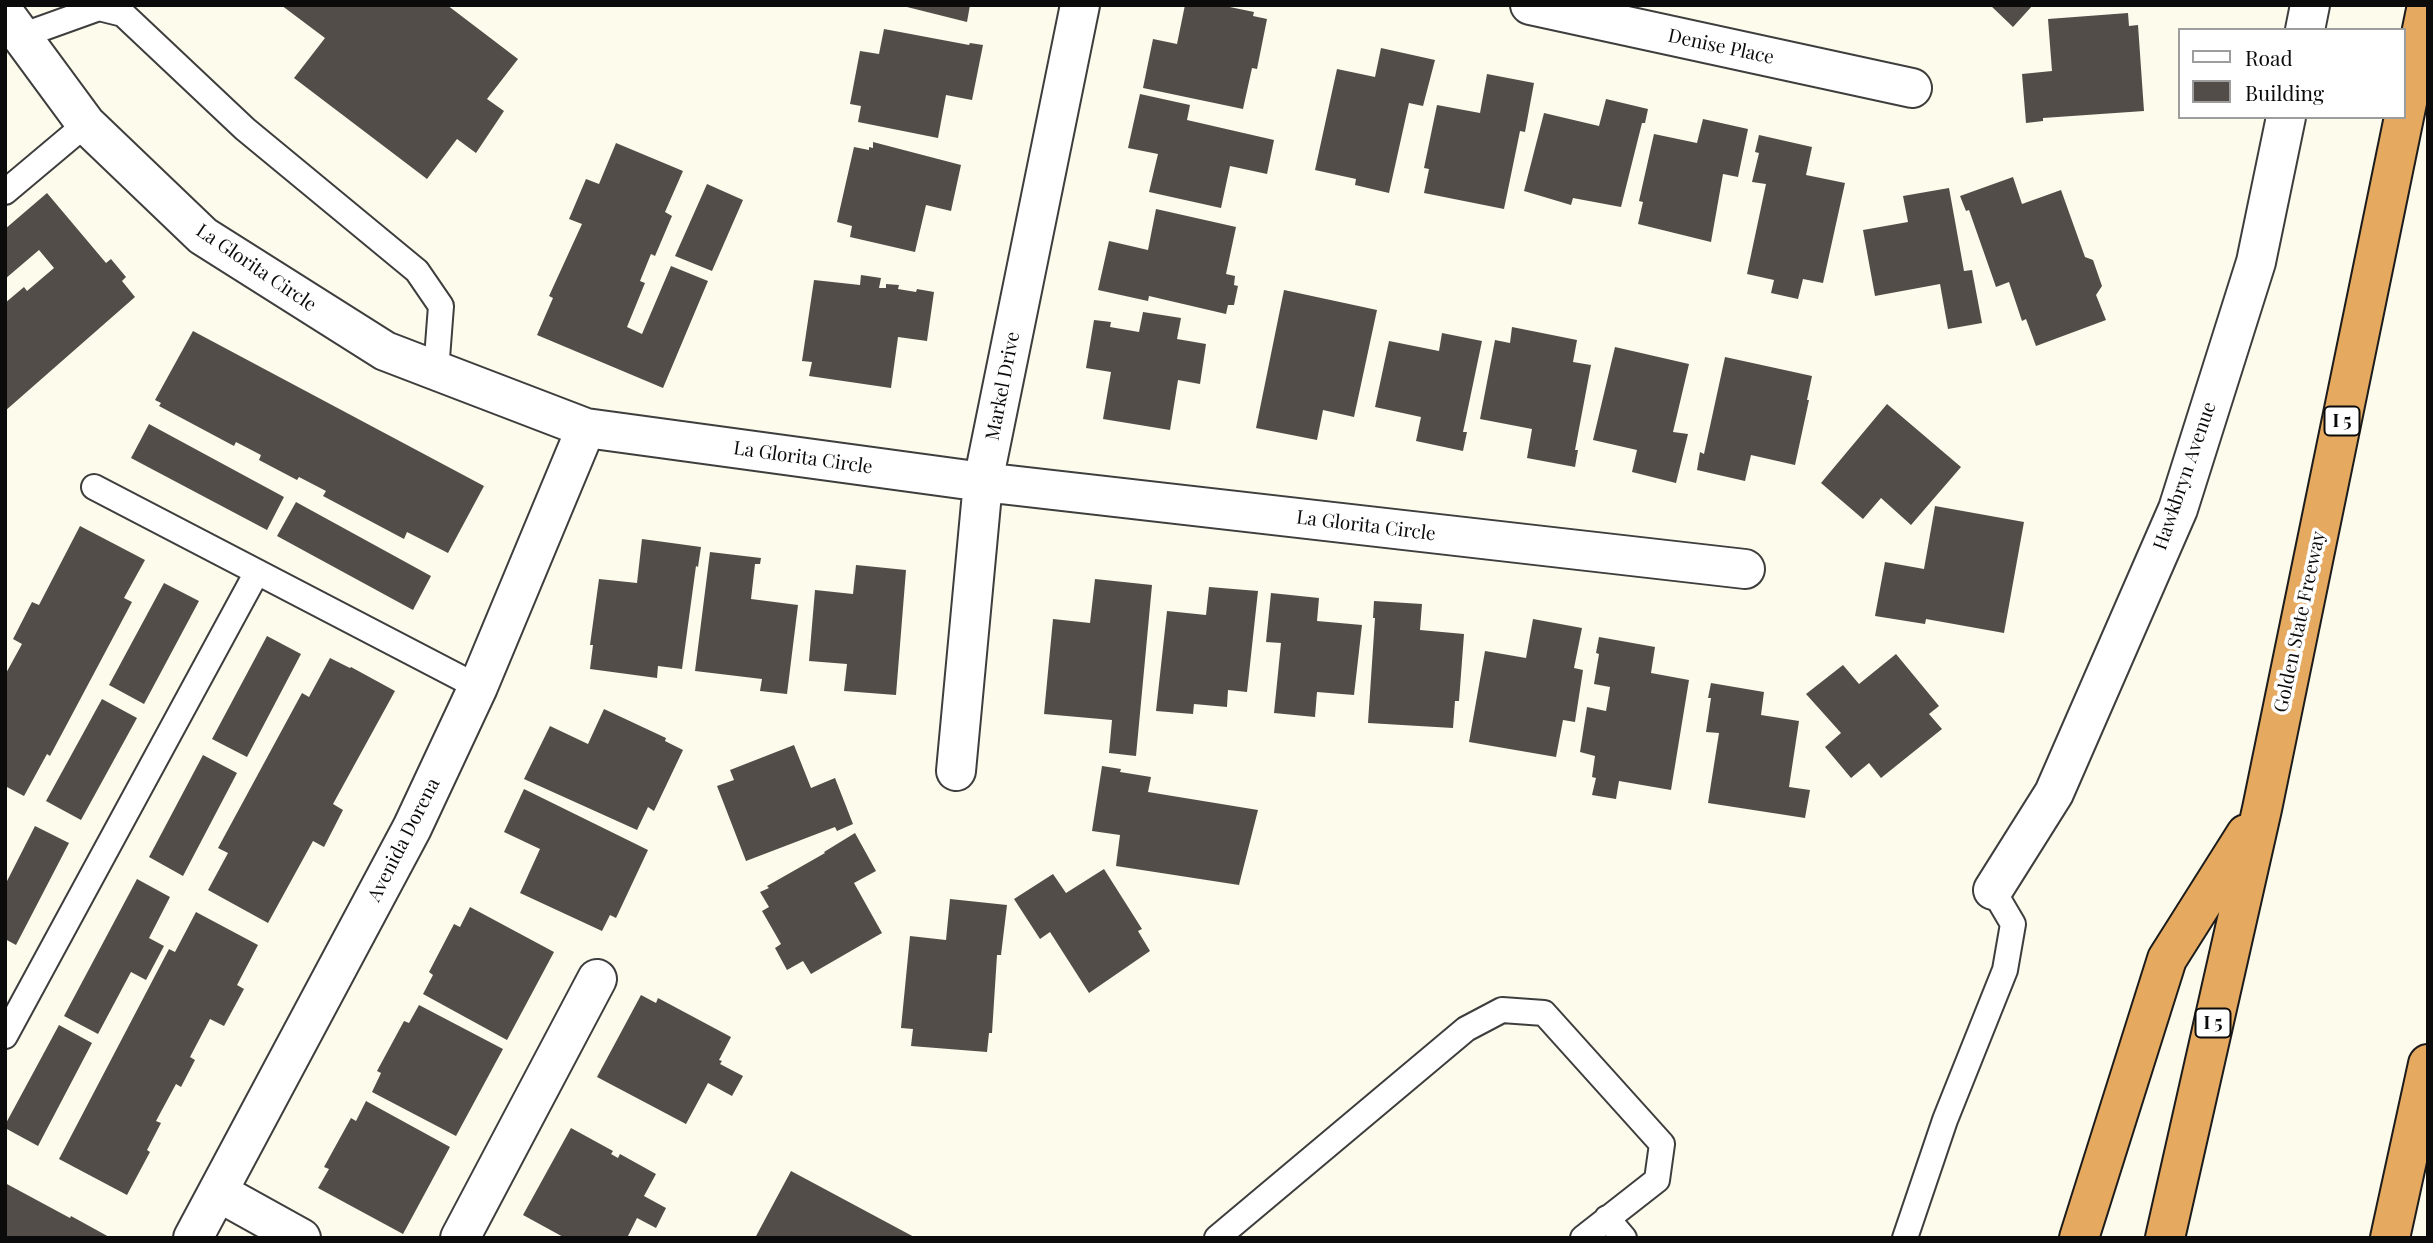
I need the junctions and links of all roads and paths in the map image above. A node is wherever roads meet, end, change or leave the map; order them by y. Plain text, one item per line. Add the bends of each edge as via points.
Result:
1 (1080, 5) edge
2 (1530, 5) edge
3 (2310, 5) edge
4 (2427, 5) edge
5 (13, 25) edge
6 (2305, 28) edge
7 (1912, 88) dead end
8 (2405, 112) edge
9 (2286, 119) edge
10 (2404, 119) edge
11 (86, 124) junction
12 (5, 192) edge
13 (436, 371) junction
14 (586, 428) junction
15 (983, 482) junction
16 (93, 487) dead end
17 (1745, 569) dead end
18 (257, 572) junction
19 (478, 687) junction
20 (956, 771) dead end
21 (2262, 809) junction
22 (1993, 890) joint
23 (597, 979) dead end
24 (5, 1036) edge
25 (2428, 1064) edge
26 (218, 1192) junction
27 (1607, 1218) junction
28 (194, 1238) edge
29 (301, 1238) edge
30 (460, 1238) edge
31 (1217, 1238) edge
32 (1583, 1238) edge
33 (1624, 1238) edge
34 (1905, 1238) edge
35 (2079, 1238) edge
36 (2165, 1238) edge
37 (2390, 1238) edge

1 - 15 street, Markel Drive
2 - 7 street, Denise Place
3 - 6 street
4 - 8 highway, Golden State Freeway / I 5
5 - 11 street, La Glorita Circle
5 - 13 lane via 99,8 123,14 245,130 417,271 441,306
9 - 22 street, Hawkbryn Avenue via 2256,262 2178,509 2054,793
10 - 21 highway, Golden State Freeway / I 5
11 - 12 lane
11 - 13 street, La Glorita Circle via 203,236 385,351
13 - 14 street, La Glorita Circle
14 - 15 street, La Glorita Circle
14 - 19 street, Avenida Dorena
15 - 17 street, La Glorita Circle
15 - 20 street, Markel Drive
16 - 18 lane
18 - 19 lane
18 - 24 lane
19 - 26 street, Avenida Dorena via 412,828
21 - 35 highway via 2167,959
21 - 36 highway, Golden State Freeway / I 5
22 - 34 lane via 2013,924 2005,970 1945,1120
23 - 30 street
25 - 37 highway
26 - 28 street, Avenida Dorena
26 - 29 street
27 - 31 lane via 1657,1180 1662,1144 1544,1013 1502,1010 1466,1029
27 - 32 lane
27 - 33 lane

